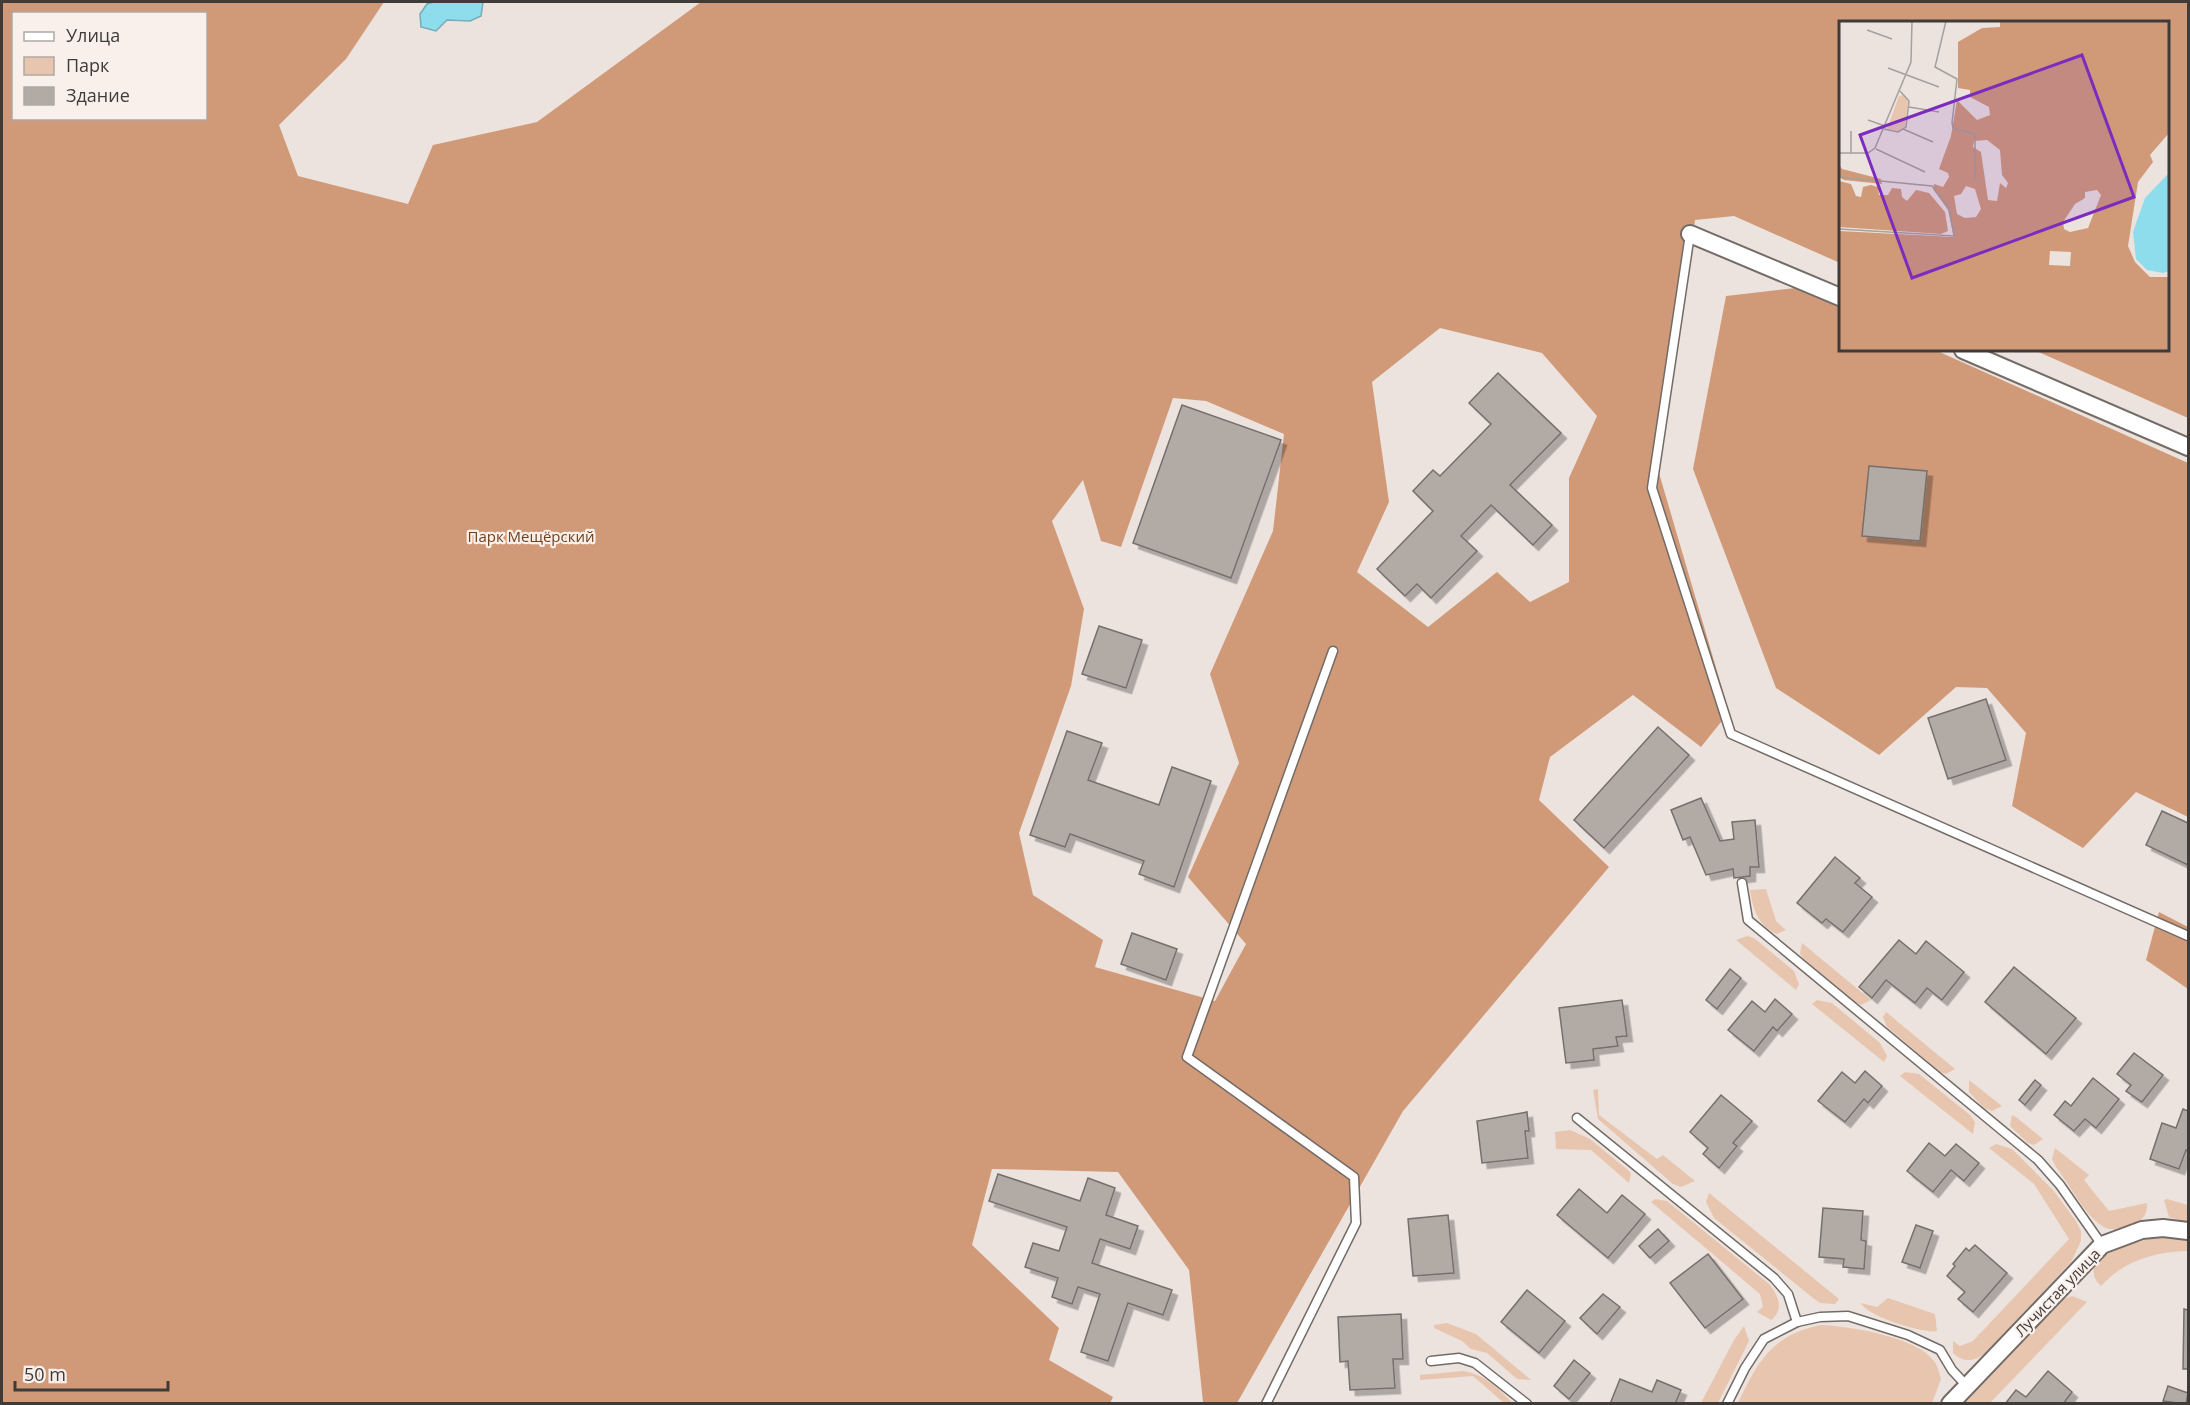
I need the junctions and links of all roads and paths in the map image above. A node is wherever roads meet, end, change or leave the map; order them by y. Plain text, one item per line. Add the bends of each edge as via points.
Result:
1 (1690, 234) joint
2 (1839, 297) edge
3 (1965, 351) edge
4 (2188, 447) edge
5 (1333, 651) dead end
6 (1742, 883) dead end
7 (2188, 936) edge
8 (1577, 1118) dead end
9 (2188, 1231) edge
10 (2102, 1245) junction
11 (1797, 1322) junction
12 (1431, 1360) dead end
13 (1966, 1385) junction
14 (1266, 1404) edge
15 (1527, 1404) edge
16 (1727, 1404) edge
17 (1950, 1404) edge

1 - 2 street
1 - 7 lane via 1653,488 1731,734
3 - 4 street
5 - 14 lane via 1187,1057 1354,1177 1356,1223
6 - 10 lane via 1748,920 2038,1160
8 - 11 lane via 1774,1278 1788,1294
9 - 10 street, Лучистая улица via 2142,1230
10 - 13 street, Лучистая улица
11 - 13 lane via 1848,1316 1908,1335 1940,1350
11 - 16 lane via 1764,1339 1744,1368
12 - 15 lane via 1459,1358 1475,1363
13 - 17 street, Лучистая улица

